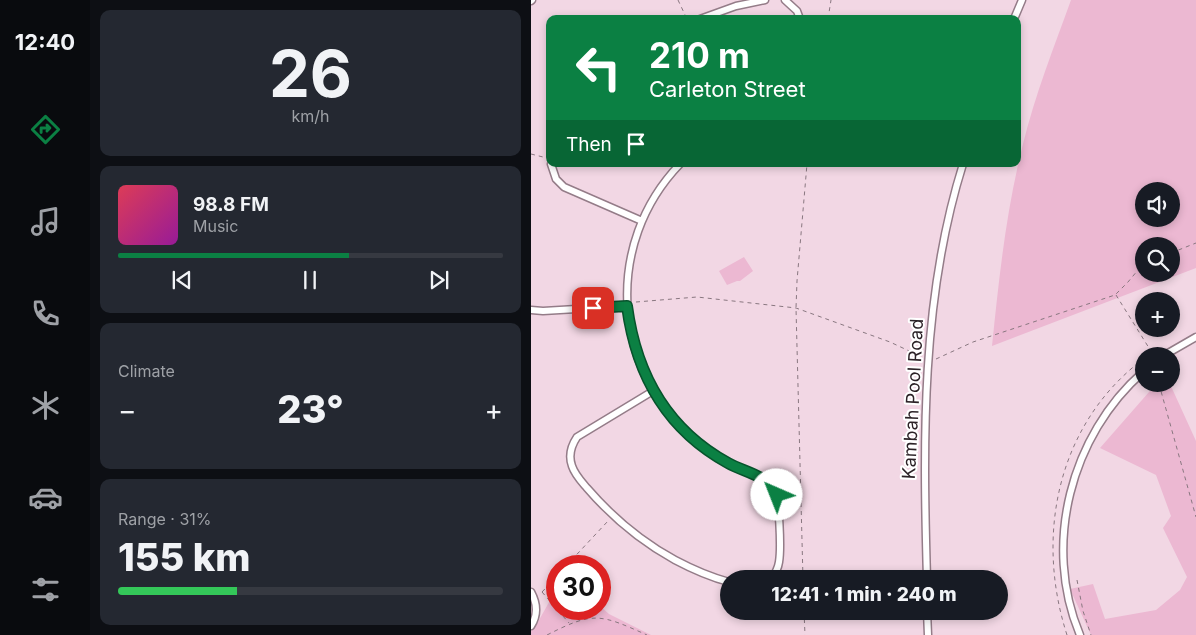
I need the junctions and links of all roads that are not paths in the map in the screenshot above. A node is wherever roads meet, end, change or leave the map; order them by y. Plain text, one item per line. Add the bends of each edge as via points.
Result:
1 (765, 0) edge
2 (785, 0) edge
3 (1021, 0) edge
4 (711, 15) edge
5 (798, 15) edge
6 (1016, 15) edge
7 (552, 167) edge
8 (677, 167) edge
9 (962, 167) edge
10 (642, 220) junction
11 (627, 306) junction
12 (531, 310) edge
13 (1196, 337) edge
14 (1179, 347) edge
15 (1135, 380) edge
16 (653, 392) junction
17 (776, 570) edge
18 (927, 570) edge
19 (720, 579) edge
20 (531, 592) edge
21 (927, 620) edge
22 (531, 626) edge
23 (928, 635) edge
24 (1081, 635) edge

1 - 4 street
2 - 5 street
3 - 6 street
7 - 10 street via 556,179 565,187
8 - 10 street
9 - 18 street, Kambah Pool Road via 941,254 927,359 924,476
10 - 11 street via 628,272
11 - 12 street
11 - 16 street via 637,353
13 - 14 street
15 - 24 street via 1095,430 1080,463 1069,500 1063,555 1072,611
16 - 17 street via 676,423 705,449 736,468 765,479 774,487 778,502 779,558
16 - 19 street via 580,434 572,445 571,464 575,474 597,499 646,542 673,559
20 - 22 street via 536,612
21 - 23 street

